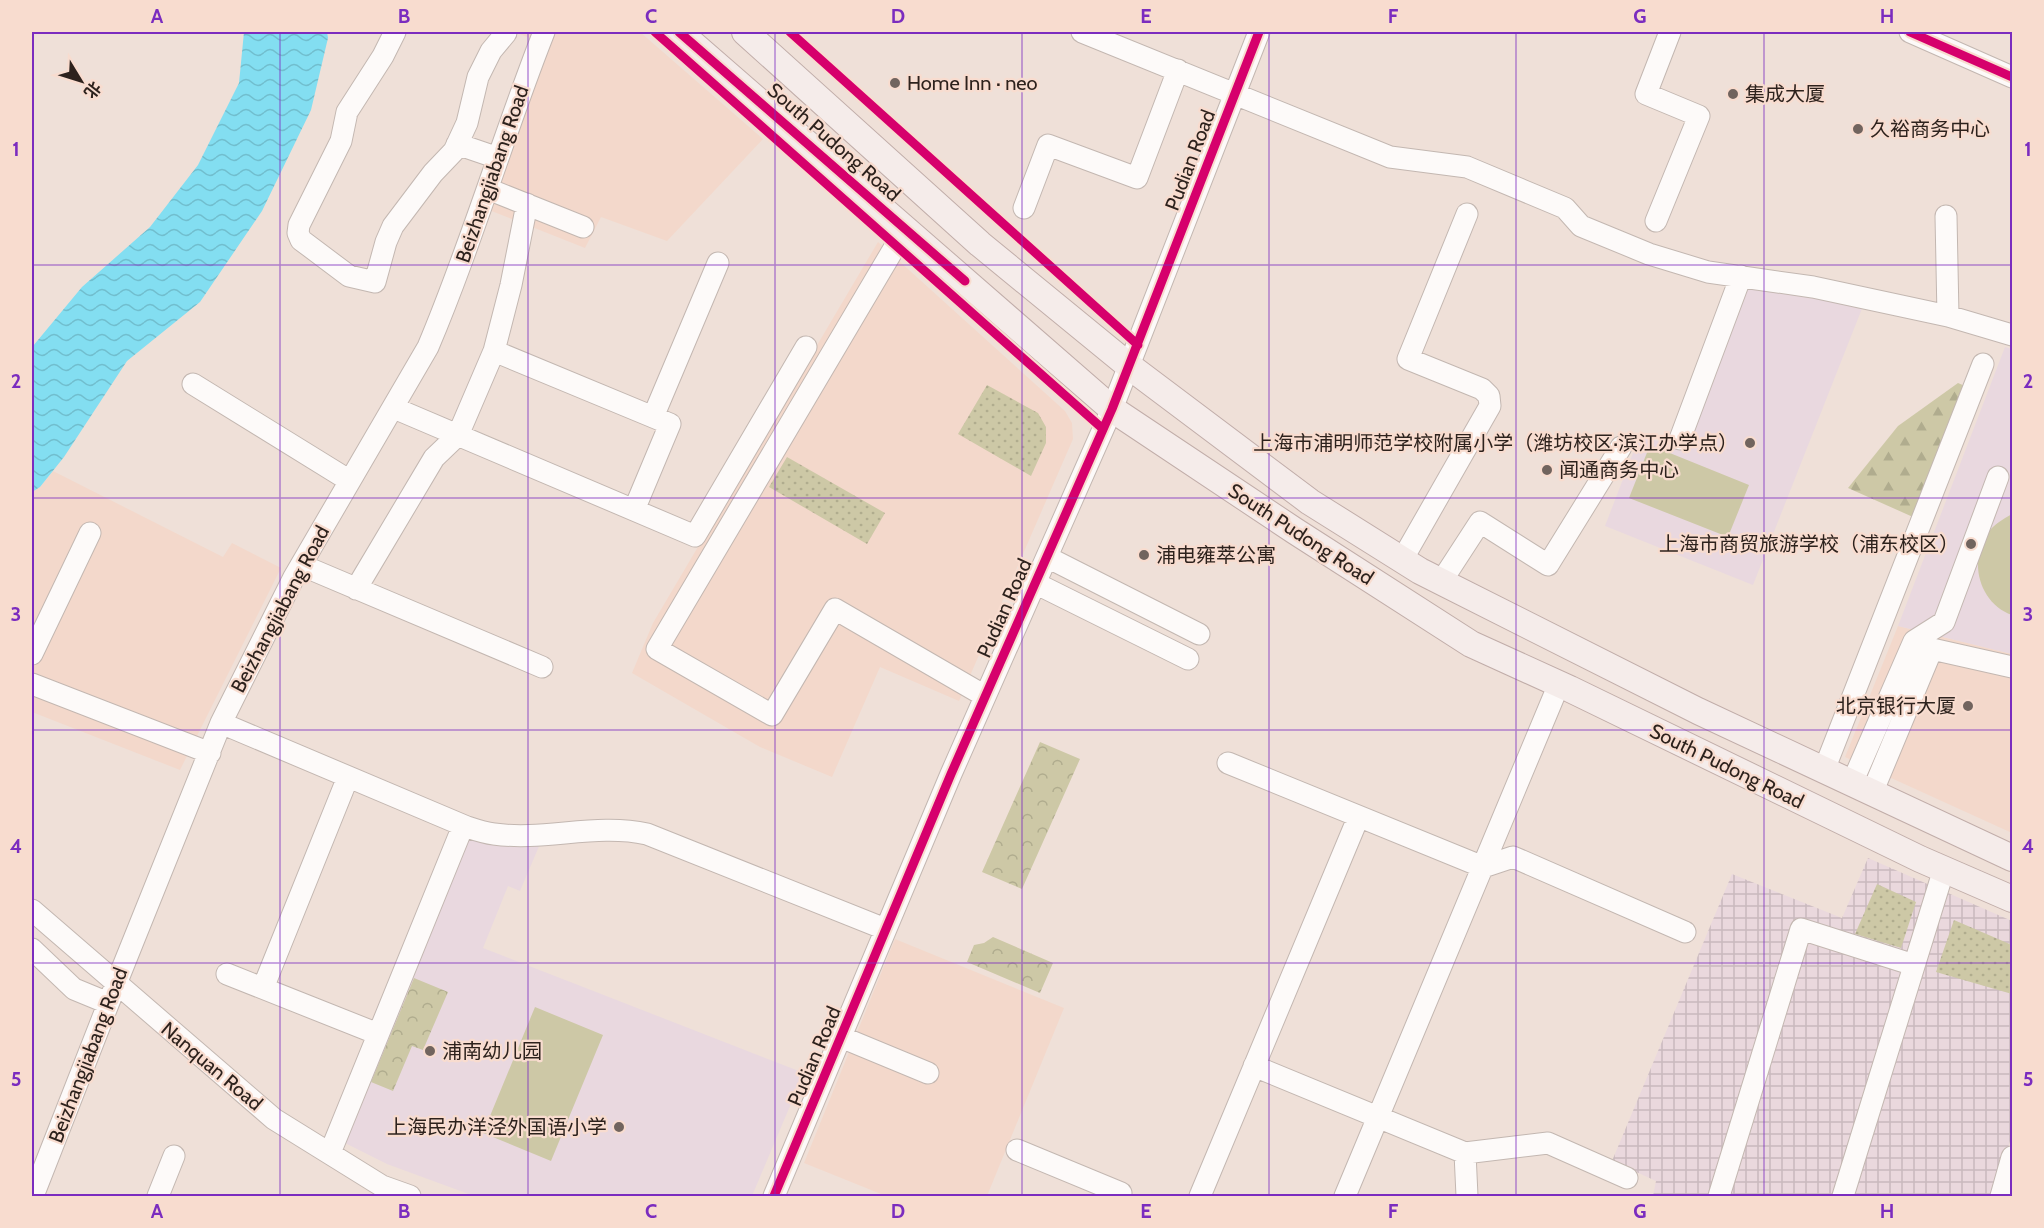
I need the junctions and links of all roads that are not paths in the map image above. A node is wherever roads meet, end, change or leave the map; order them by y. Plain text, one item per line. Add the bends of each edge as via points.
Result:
1 (395, 32) edge
2 (502, 32) edge
3 (544, 32) edge
4 (679, 32) edge
5 (745, 32) edge
6 (1082, 32) edge
7 (1259, 32) edge
8 (1670, 32) edge
9 (1910, 32) edge
10 (1178, 70) junction
11 (2013, 77) edge
12 (1235, 94) junction
13 (457, 144) junction
14 (498, 158) junction
15 (488, 189) junction
16 (527, 204) junction
17 (1024, 208) dead end
18 (1467, 214) dead end
19 (1946, 216) dead end
20 (1656, 221) dead end
21 (583, 228) dead end
22 (906, 228) junction
23 (718, 263) dead end
24 (1741, 276) junction
25 (1948, 316) junction
26 (2013, 335) edge
27 (806, 346) dead end
28 (494, 351) junction
29 (1983, 364) dead end
30 (1129, 366) junction
31 (193, 384) dead end
32 (394, 408) junction
33 (1112, 409) junction
34 (653, 417) junction
35 (458, 435) junction
36 (1680, 439) dead end
37 (1621, 447) dead end
38 (1998, 477) dead end
39 (350, 482) junction
40 (634, 510) junction
41 (90, 533) dead end
42 (1047, 557) junction
43 (1402, 560) junction
44 (300, 566) junction
45 (1035, 582) junction
46 (1441, 582) junction
47 (356, 589) junction
48 (1199, 634) dead end
49 (32, 654) edge
50 (1188, 660) dead end
51 (542, 667) dead end
52 (2013, 667) edge
53 (32, 684) edge
54 (1559, 684) junction
55 (985, 696) junction
56 (221, 723) junction
57 (210, 753) junction
58 (1228, 763) dead end
59 (1824, 770) junction
60 (348, 777) junction
61 (1862, 788) junction
62 (1358, 818) junction
63 (464, 826) junction
64 (2013, 858) edge
65 (1483, 867) junction
66 (1944, 869) junction
67 (2013, 899) edge
68 (32, 910) edge
69 (885, 929) junction
70 (1685, 932) dead end
71 (32, 949) edge
72 (1914, 966) junction
73 (227, 974) dead end
74 (264, 988) junction
75 (112, 994) junction
76 (378, 1034) junction
77 (841, 1037) junction
78 (1254, 1066) junction
79 (928, 1073) dead end
80 (1378, 1117) junction
81 (1017, 1150) dead end
82 (330, 1153) junction
83 (1465, 1153) junction
84 (174, 1156) dead end
85 (2013, 1157) edge
86 (1627, 1178) dead end
87 (33, 1197) edge
88 (158, 1197) edge
89 (410, 1197) edge
90 (774, 1197) edge
91 (1119, 1197) edge
92 (1200, 1197) edge
93 (1345, 1197) edge
94 (1467, 1197) edge
95 (1719, 1197) edge
96 (1842, 1197) edge
97 (2001, 1197) edge

1 - 13 street via 384,57 347,112 341,141 299,225 301,240 349,276 375,282 393,226
2 - 13 street via 506,33 478,77 467,123
3 - 14 street, Beizhangjiabang Road
4 - 22 main road, South Pudong Road
5 - 30 main road, South Pudong Road via 980,244
6 - 10 street
7 - 12 street, Pudian Road
8 - 20 street via 1646,94 1698,116
9 - 11 street
10 - 12 street
10 - 17 street via 1137,178 1048,145
12 - 24 street via 1390,157 1467,167 1564,208 1581,226 1649,254 1708,272
12 - 30 street, Pudian Road
13 - 14 street
14 - 15 street, Beizhangjiabang Road
15 - 16 street
15 - 32 street, Beizhangjiabang Road via 444,310
16 - 21 street
16 - 28 street
18 - 43 street via 1408,359 1482,389 1489,396 1490,406
19 - 25 street
22 - 33 main road, South Pudong Road
22 - 55 street via 657,650 772,715 835,609
23 - 34 street
24 - 25 street
24 - 36 street
25 - 26 street
27 - 40 street via 695,536
28 - 34 street
28 - 35 street
29 - 59 street
30 - 33 street, Pudian Road
30 - 43 main road, South Pudong Road via 1310,502
31 - 39 street
32 - 35 street
32 - 39 street, Beizhangjiabang Road
33 - 42 street, Pudian Road
33 - 54 main road, South Pudong Road via 1471,644
34 - 40 street via 670,424
35 - 40 street
35 - 47 street via 434,458
37 - 46 street via 1548,565 1480,522
38 - 61 street via 1944,622 1914,640
39 - 44 street, Beizhangjiabang Road
41 - 49 street
42 - 45 street, Pudian Road
42 - 48 street
43 - 46 main road, South Pudong Road
44 - 47 street
44 - 56 street, Beizhangjiabang Road
45 - 50 street
45 - 55 street, Pudian Road
46 - 59 main road, South Pudong Road
47 - 51 street
52 - 61 street via 1932,649
53 - 57 street
54 - 65 street
54 - 66 main road, South Pudong Road
55 - 69 street, Pudian Road
56 - 57 street, Beizhangjiabang Road
56 - 60 street
57 - 75 street, Beizhangjiabang Road
58 - 62 street
59 - 61 main road, South Pudong Road
60 - 63 street
60 - 74 street
61 - 64 main road, South Pudong Road
62 - 65 street
62 - 78 street
63 - 69 street via 521,836 610,830 647,834
63 - 76 street
65 - 70 street via 1513,857
65 - 80 street
66 - 67 main road, South Pudong Road
66 - 72 street
68 - 75 street, Nanquan Road
69 - 77 street, Pudian Road
71 - 75 street via 75,989
72 - 95 street via 1801,929
72 - 96 street
73 - 74 street
74 - 76 street
75 - 82 street, Nanquan Road via 274,1119
75 - 87 street, Beizhangjiabang Road
76 - 82 street
77 - 79 street
77 - 90 street, Pudian Road
78 - 80 street
78 - 92 street
80 - 83 street
80 - 93 street
81 - 91 street via 1121,1193
82 - 89 street, Nanquan Road via 382,1186
83 - 86 street via 1548,1143
83 - 94 street
84 - 88 street
85 - 97 street

